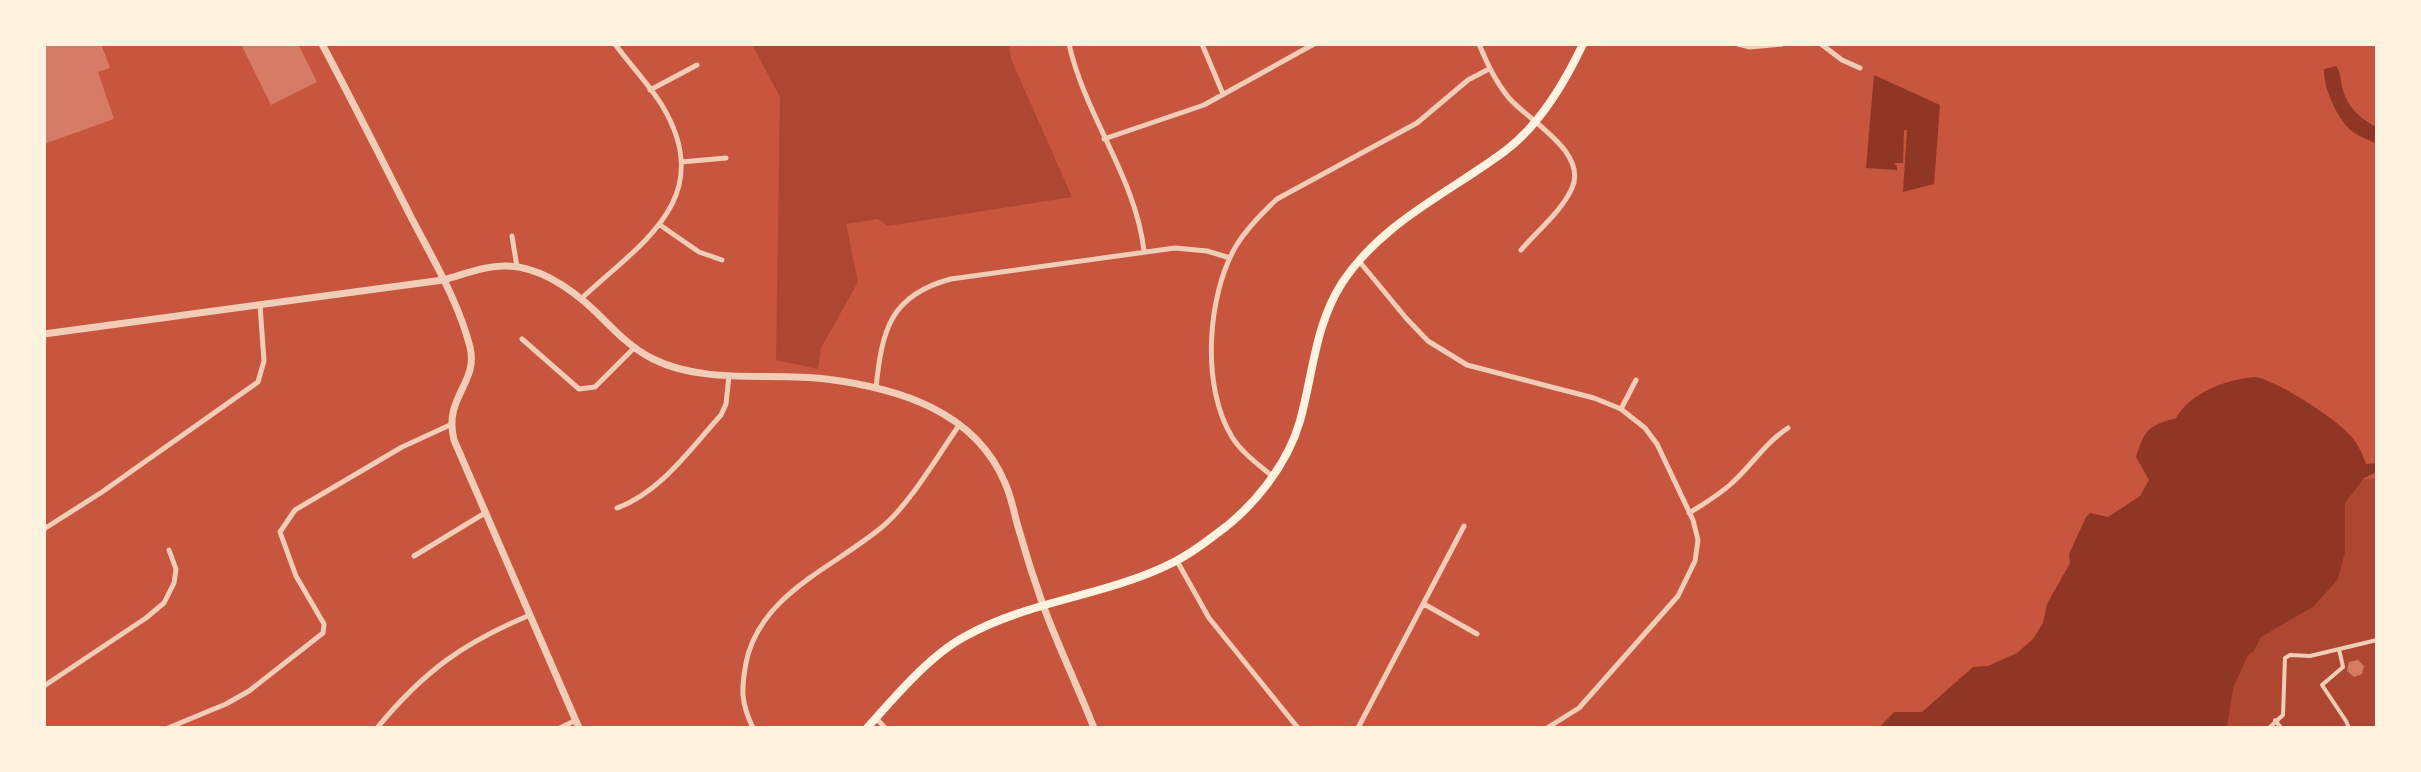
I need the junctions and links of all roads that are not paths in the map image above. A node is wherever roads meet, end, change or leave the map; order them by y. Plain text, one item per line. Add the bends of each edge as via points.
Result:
1 (322, 44) edge
2 (615, 44) edge
3 (1069, 44) edge
4 (1202, 44) edge
5 (1314, 44) edge
6 (1479, 44) edge
7 (1583, 44) edge
8 (1738, 44) edge
9 (1782, 44) edge
10 (1821, 44) edge
11 (697, 65) dead end
12 (1860, 68) dead end
13 (1489, 69) junction
14 (650, 90) junction
15 (1223, 94) junction
16 (1534, 122) junction
17 (1104, 139) junction
18 (726, 158) dead end
19 (681, 162) junction
20 (660, 225) junction
21 (512, 236) dead end
22 (1521, 250) dead end
23 (1144, 251) junction
24 (1230, 258) junction
25 (722, 260) dead end
26 (1359, 261) junction
27 (517, 267) junction
28 (443, 280) junction
29 (582, 298) junction
30 (260, 305) junction
31 (44, 334) edge
32 (522, 339) dead end
33 (635, 347) junction
34 (730, 375) junction
35 (1636, 380) dead end
36 (876, 388) junction
37 (1621, 409) junction
38 (961, 424) junction
39 (450, 425) junction
40 (1788, 428) dead end
41 (1272, 476) junction
42 (617, 508) dead end
43 (485, 513) junction
44 (1689, 513) junction
45 (1464, 526) dead end
46 (44, 529) edge
47 (169, 550) dead end
48 (414, 556) dead end
49 (1177, 561) junction
50 (1424, 604) junction
51 (1043, 605) junction
52 (530, 615) junction
53 (1477, 634) dead end
54 (2377, 640) edge
55 (2339, 649) junction
56 (44, 686) edge
57 (876, 718) junction
58 (2275, 720) junction
59 (578, 724) edge
60 (168, 728) edge
61 (377, 728) edge
62 (560, 728) edge
63 (753, 728) edge
64 (867, 728) edge
65 (885, 728) edge
66 (1094, 728) edge
67 (1298, 728) edge
68 (1358, 728) edge
69 (1547, 728) edge
70 (2269, 728) edge
71 (2281, 728) edge
72 (2349, 728) edge

1 - 28 street
2 - 14 street
3 - 17 street
4 - 15 street
5 - 15 street
6 - 13 street
7 - 16 main road
8 - 9 street
10 - 12 street
11 - 14 street
13 - 16 street
13 - 24 street via 1417,123 1277,199
14 - 19 street via 670,121
15 - 17 street via 1188,112
16 - 22 street via 1561,144 1575,168 1573,186 1561,205
16 - 26 main road via 1508,149 1403,220
17 - 23 street via 1135,208
18 - 19 street
19 - 20 street via 676,201
20 - 25 street via 699,252
20 - 29 street
21 - 27 street
23 - 24 street via 1189,248
23 - 36 street via 933,284 907,298 892,316
24 - 41 street via 1212,333 1215,392 1232,437
26 - 37 street via 1428,341 1467,365
26 - 41 main road via 1331,303 1316,342 1299,424
27 - 28 street via 493,267
27 - 29 street
28 - 30 street
28 - 39 street via 472,357
29 - 33 street
30 - 31 street
30 - 46 street via 264,361 258,382
32 - 33 street via 579,389 595,387
33 - 34 street via 682,370
34 - 36 street via 812,377
34 - 42 street via 721,415 659,483
35 - 37 street
36 - 38 street via 926,403
37 - 44 street via 1657,444
38 - 51 street via 989,452 1006,484
38 - 63 street via 883,526 773,608 750,643 741,687
39 - 43 street
39 - 60 street via 295,510 280,532 296,576 324,624 323,633 249,691
40 - 44 street via 1772,438 1726,489
41 - 49 main road via 1218,533
43 - 48 street
43 - 52 street
44 - 69 street via 1698,540 1695,561 1678,596 1579,708
45 - 50 street
47 - 56 street via 176,569 164,603
49 - 51 main road
49 - 67 street via 1209,618
50 - 53 street
50 - 68 street
51 - 57 main road via 961,638
51 - 66 street
52 - 59 street
52 - 61 street via 462,647 421,680
54 - 55 street
55 - 58 street via 2285,658 2283,715
55 - 72 street via 2343,667 2322,685
57 - 64 main road
57 - 65 street
58 - 70 street
58 - 71 street
59 - 62 street

